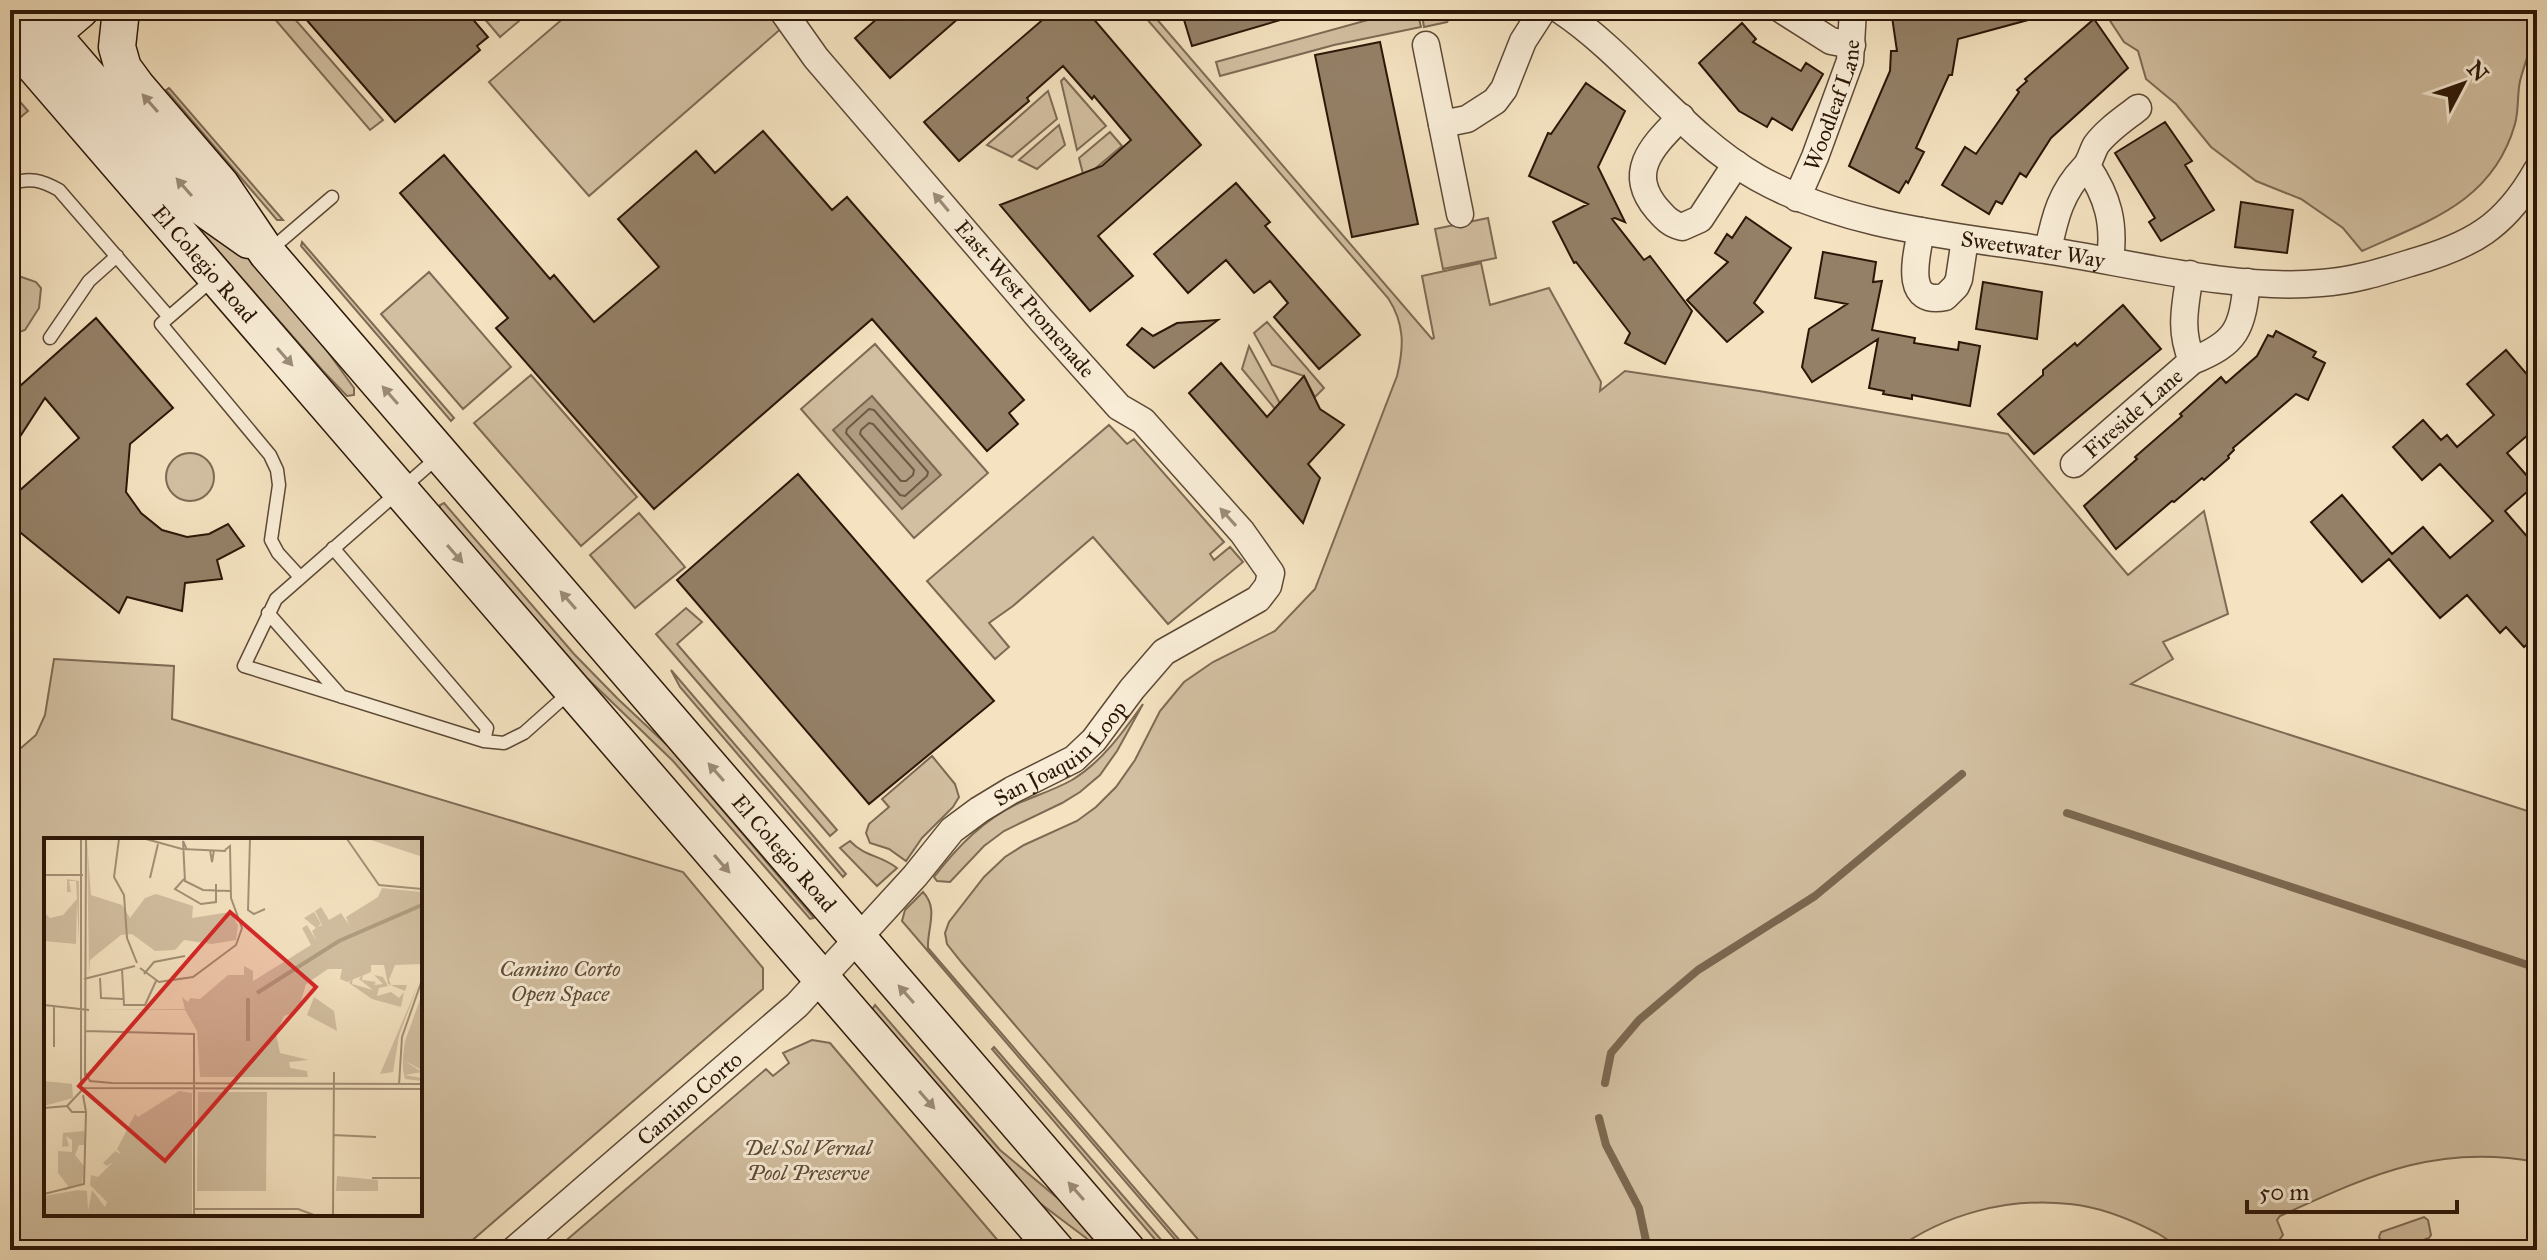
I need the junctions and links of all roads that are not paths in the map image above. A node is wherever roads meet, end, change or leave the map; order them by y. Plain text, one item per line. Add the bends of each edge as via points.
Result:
1 (18, 10) edge
2 (80, 10) edge
3 (121, 10) edge
4 (782, 10) edge
5 (1543, 10) edge
6 (1560, 10) edge
7 (1782, 10) edge
8 (1853, 10) edge
9 (10, 17) edge
10 (26, 42) edge
11 (1426, 45) dead end
12 (1852, 45) junction
13 (2138, 108) dead end
14 (1681, 117) junction
15 (1442, 124) junction
16 (1736, 164) junction
17 (2087, 166) junction
18 (2537, 170) edge
19 (10, 184) edge
20 (332, 197) dead end
21 (1797, 198) junction
22 (1460, 214) dead end
23 (1921, 231) junction
24 (1965, 239) junction
25 (2048, 250) junction
26 (267, 253) junction
27 (117, 256) junction
28 (2110, 260) junction
29 (2190, 274) junction
30 (215, 277) junction
31 (2247, 282) junction
32 (169, 317) junction
33 (50, 338) dead end
34 (2192, 361) junction
35 (441, 454) junction
36 (2074, 464) dead end
37 (400, 490) junction
38 (333, 548) junction
39 (300, 577) junction
40 (1270, 581) joint
41 (268, 613) junction
42 (573, 690) junction
43 (343, 698) junction
44 (484, 741) junction
45 (858, 937) junction
46 (820, 978) junction
47 (514, 1250) edge
48 (1056, 1250) edge
49 (1127, 1250) edge

1 - 9 main road
2 - 10 main road
26 -> 3 main road, El Colegio Road via 221,185 123,68 117,47
40 -> 4 street, East-West Promenade via 1271,573 1242,532 1143,421 1119,407 1042,321 816,58
5 - 15 street via 1495,101 1467,119
6 - 14 street, Sweetwater Way via 1606,45
7 - 12 street via 1831,41
8 - 12 street, Woodleaf Lane
26 -> 10 main road, El Colegio Road via 198,204
10 - 30 main road, El Colegio Road
11 - 15 street
12 - 21 street, Woodleaf Lane via 1843,84
13 - 17 street via 2104,135
14 - 16 street, Sweetwater Way
14 - 16 street via 1646,158 1643,169 1647,196 1668,222 1682,227 1700,219
15 - 22 street
16 - 21 street, Sweetwater Way
17 - 25 street via 2070,182
17 - 28 street via 2109,206
18 - 31 street, Sweetwater Way via 2503,219 2442,254 2320,284
19 - 27 lane via 32,179 59,190
20 - 26 lane
21 - 23 street, Sweetwater Way
23 - 24 street, Sweetwater Way
23 - 24 street via 1915,277 1920,290 1931,297 1945,297 1956,286
24 - 25 street, Sweetwater Way
25 - 28 street, Sweetwater Way
35 -> 26 main road, El Colegio Road
27 - 32 lane
27 - 33 lane via 89,281
28 - 29 street, Sweetwater Way
29 - 31 street, Sweetwater Way
29 - 34 street, Fireside Lane via 2183,339
30 - 32 lane
30 -> 37 main road, El Colegio Road
31 - 34 street, Fireside Lane via 2235,334
32 - 39 lane via 161,324 270,455 279,485 271,540
34 - 36 street, Fireside Lane
35 - 37 lane
45 -> 35 main road, El Colegio Road
37 - 38 lane
37 -> 42 main road, El Colegio Road
38 - 39 lane
38 - 44 lane via 487,728
39 - 41 lane
40 - 45 street, San Joaquin Loop via 1248,606 1164,652 1074,759 1012,790 952,830
41 - 43 lane
41 - 43 lane via 244,666
42 - 44 lane via 524,733 504,743
42 -> 46 main road, El Colegio Road
43 - 44 lane
45 - 46 street, Camino Corto
49 -> 45 main road, El Colegio Road
46 - 47 street, Camino Corto via 797,1005
46 -> 48 main road, El Colegio Road

